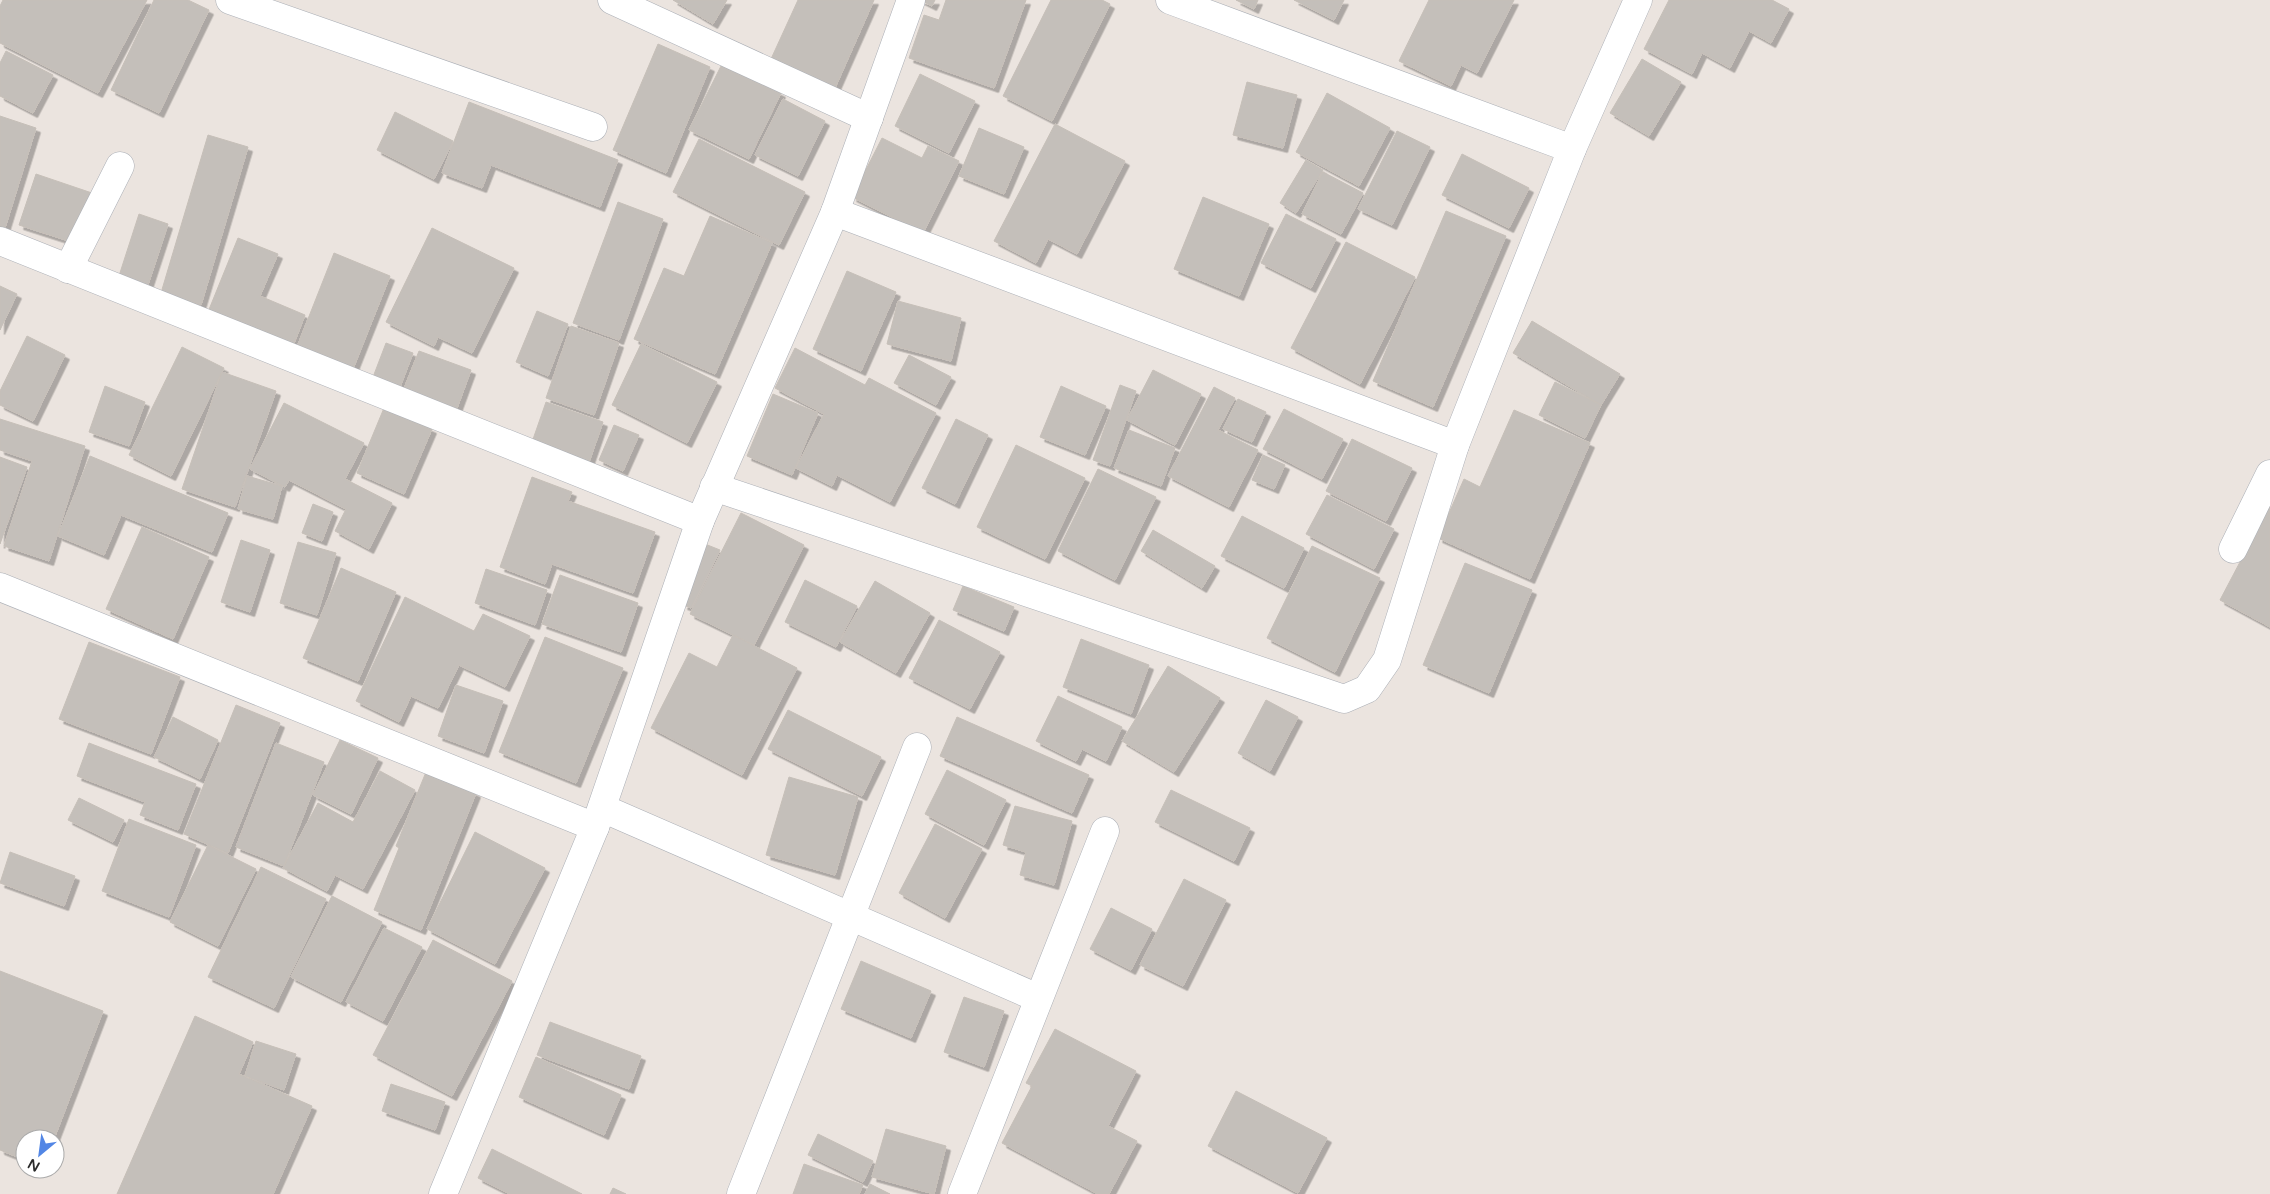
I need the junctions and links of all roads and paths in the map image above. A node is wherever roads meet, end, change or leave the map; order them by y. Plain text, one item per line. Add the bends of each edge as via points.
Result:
1 (230, 0) edge
2 (612, 0) edge
3 (911, 0) edge
4 (1170, 0) edge
5 (1638, 0) edge
6 (869, 118) junction
7 (593, 127) dead end
8 (1572, 149) junction
9 (120, 166) dead end
10 (835, 212) junction
11 (0, 242) edge
12 (68, 269) junction
13 (1455, 445) junction
14 (2270, 474) edge
15 (714, 487) junction
16 (700, 521) junction
17 (2233, 549) dead end
18 (0, 588) edge
19 (917, 747) dead end
20 (598, 817) junction
21 (1105, 831) dead end
22 (851, 916) junction
23 (1038, 998) junction
24 (443, 1194) edge
25 (742, 1194) edge
26 (962, 1194) edge

1 - 7 street
2 - 6 street
3 - 6 street
4 - 8 street
5 - 8 street
6 - 10 street
8 - 13 street
9 - 12 street
10 - 13 street
10 - 15 street
11 - 12 street
12 - 16 street
13 - 15 street via 1387,660 1367,689 1344,699
14 - 17 street
15 - 16 street
16 - 20 street
18 - 20 street
19 - 22 street
20 - 22 street
20 - 24 street
21 - 23 street
22 - 23 street
22 - 25 street
23 - 26 street

